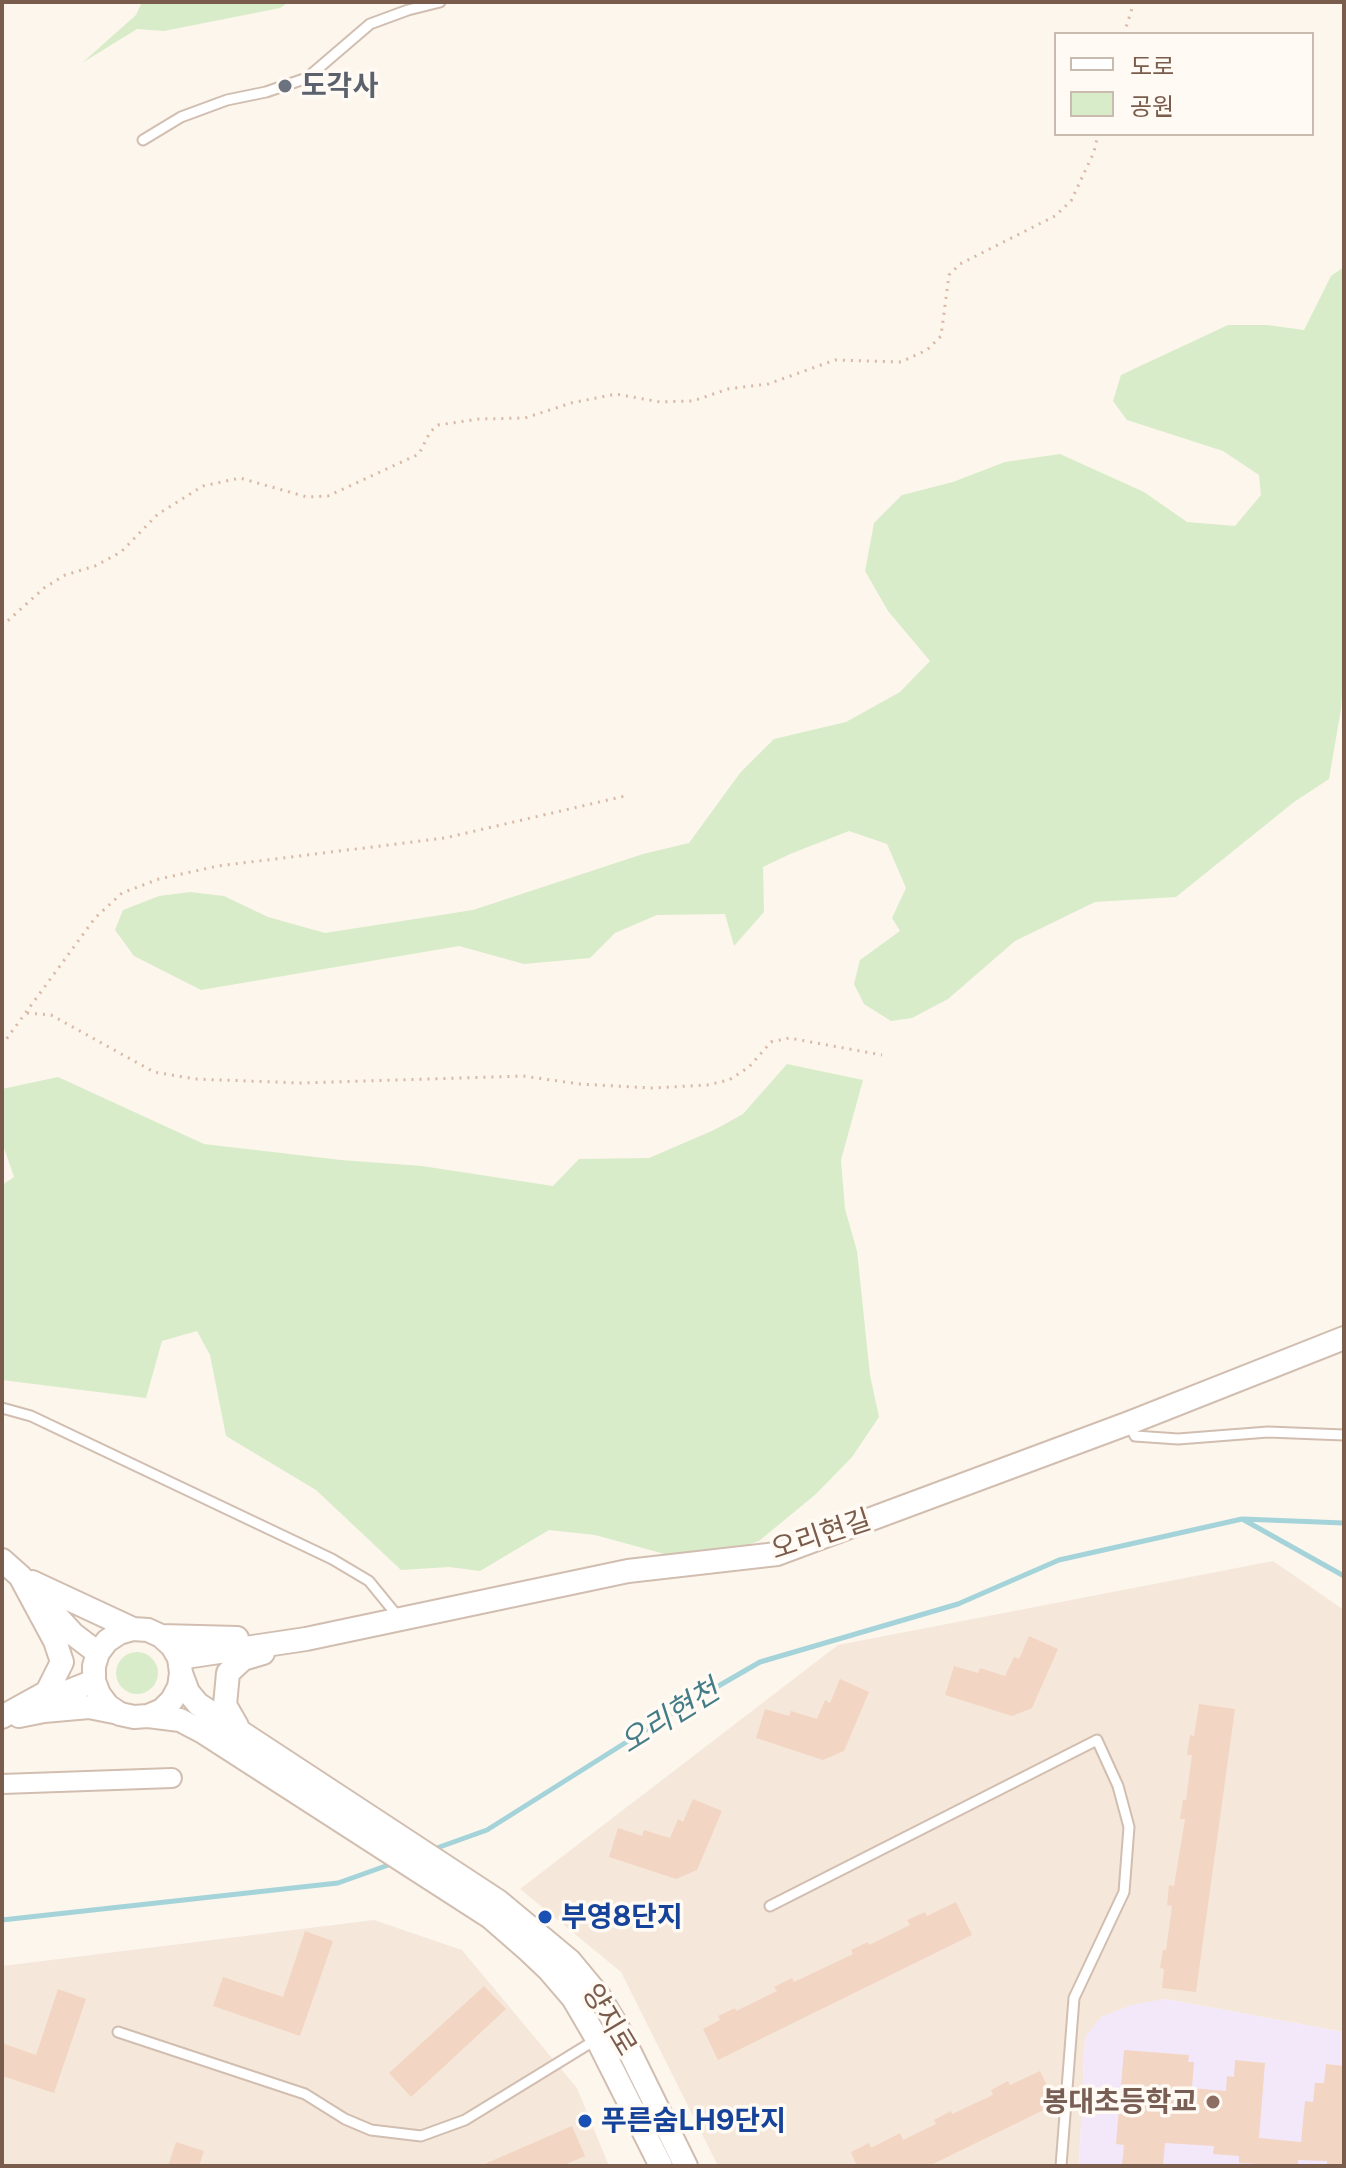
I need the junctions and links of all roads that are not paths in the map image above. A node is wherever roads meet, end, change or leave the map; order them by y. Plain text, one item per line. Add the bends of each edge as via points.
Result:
1 (440, 2) edge
2 (143, 140) dead end
3 (1344, 1338) edge
4 (2, 1408) edge
5 (1129, 1423) junction
6 (1344, 1435) edge
7 (2, 1560) edge
8 (20, 1576) junction
9 (400, 1619) junction
10 (133, 1629) junction
11 (161, 1636) junction
12 (306, 1639) junction
13 (98, 1653) junction
14 (180, 1666) junction
15 (94, 1681) junction
16 (120, 1714) junction
17 (148, 1716) junction
18 (2, 1718) edge
19 (245, 1735) junction
20 (172, 1778) dead end
21 (2, 1784) edge
22 (303, 1785) junction
23 (770, 1906) dead end
24 (494, 1909) junction
25 (617, 2026) junction
26 (118, 2032) dead end
27 (597, 2039) junction
28 (661, 2166) edge
29 (686, 2166) edge
30 (1061, 2166) edge

1 - 2 lane via 370,24 307,78 181,117
3 - 5 street, 오리현길
4 - 9 lane via 31,1416 332,1559 369,1581
5 - 6 lane via 1135,1436 1178,1439 1268,1432
5 - 9 street, 오리현길 via 777,1554 628,1571
7 - 8 street
8 - 10 street
8 - 13 street via 73,1634
8 - 18 street via 62,1662 47,1692
9 - 12 street, 오리현길
10 - 11 street
10 - 13 street via 107,1641
11 - 12 street
11 - 14 street
12 - 14 street, 오리현길
12 - 19 street via 243,1659 228,1673 225,1705
13 - 15 street
14 - 17 street via 172,1700
14 - 19 street via 198,1704
15 - 16 street via 108,1706
15 - 18 street
16 - 17 street
16 - 18 street via 89,1707
17 - 22 street via 180,1720
19 - 22 street
20 - 21 street
22 - 24 street
23 - 30 lane via 1097,1740 1129,1827 1124,1892 1074,1998
24 - 25 street, 양지로 via 570,1961
24 - 27 street, 양지로 via 573,1998
25 - 27 street
25 - 29 street, 양지로
26 - 27 lane via 305,2094 371,2130 421,2136 465,2120
27 - 28 street, 양지로

